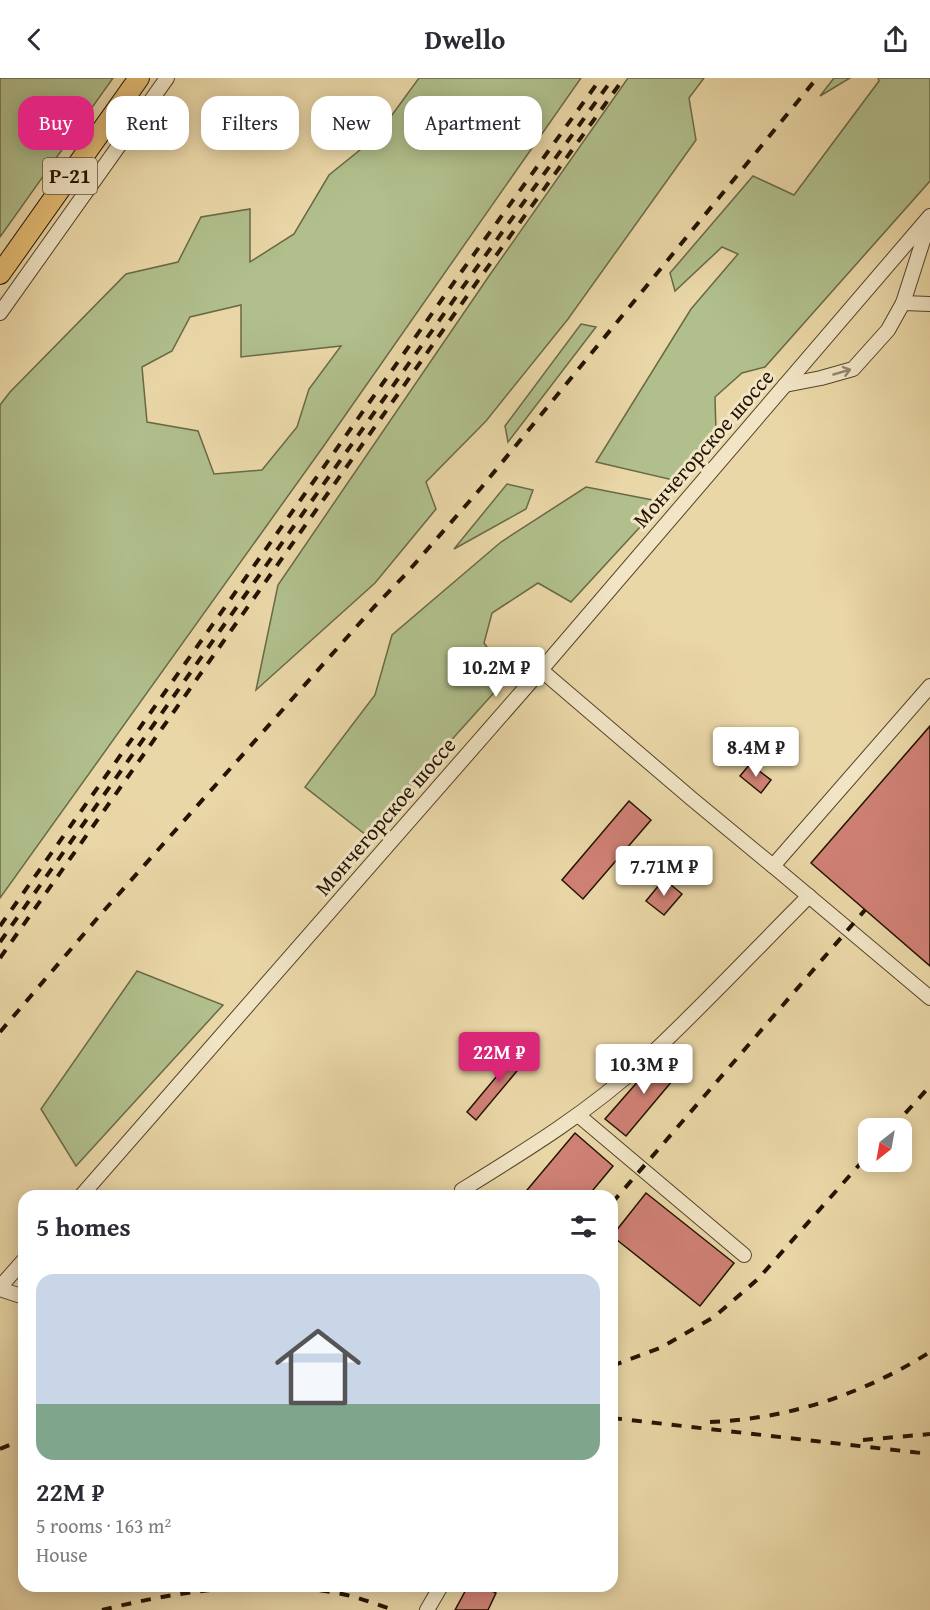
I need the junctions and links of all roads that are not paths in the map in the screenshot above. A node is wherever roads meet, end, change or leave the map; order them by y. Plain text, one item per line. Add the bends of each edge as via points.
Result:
1 (139, 78) edge
2 (166, 78) edge
3 (930, 217) edge
4 (0, 274) edge
5 (903, 303) junction
6 (930, 304) edge
7 (0, 313) edge
8 (785, 385) junction
9 (541, 670) junction
10 (930, 686) edge
11 (773, 866) junction
12 (809, 896) junction
13 (930, 998) edge
14 (578, 1115) junction
15 (86, 1190) edge
16 (462, 1190) edge
17 (744, 1255) dead end
18 (18, 1267) edge
19 (0, 1288) edge
20 (18, 1295) edge
21 (438, 1592) edge
22 (427, 1610) edge

1 - 4 highway, Р-21
2 - 7 street
3 - 5 street
3 - 8 street, Мончегорское шоссе
5 - 6 street
8 -> 5 street via 853,369 888,330
8 - 9 street, Мончегорское шоссе
9 - 11 street
9 - 15 street, Мончегорское шоссе
10 - 11 street
11 - 12 street
12 - 13 street
12 - 14 street via 643,1062
14 - 16 street
14 - 17 street
18 - 19 street
19 - 20 street
21 - 22 street

